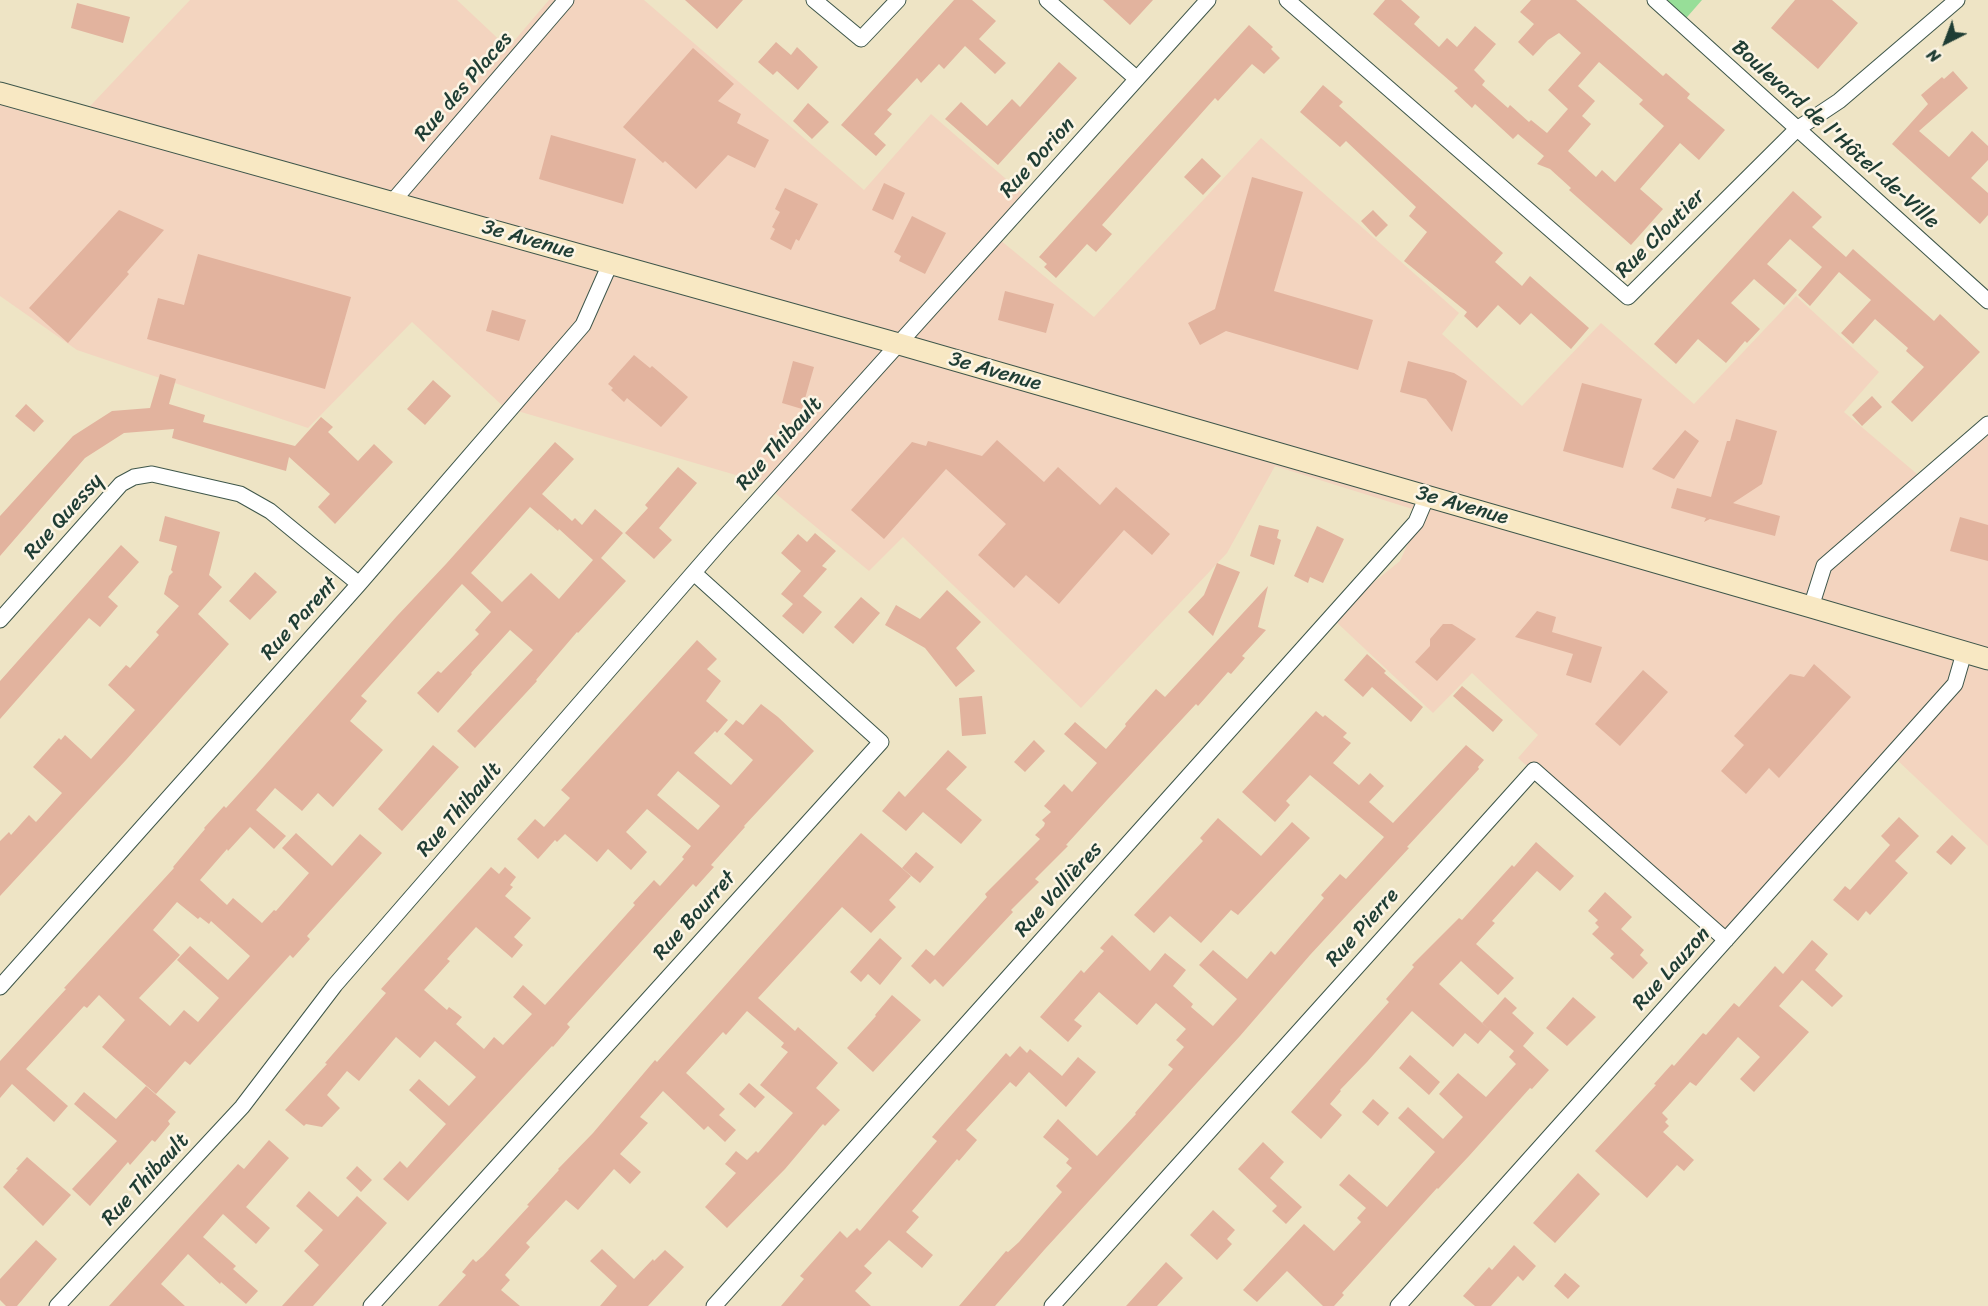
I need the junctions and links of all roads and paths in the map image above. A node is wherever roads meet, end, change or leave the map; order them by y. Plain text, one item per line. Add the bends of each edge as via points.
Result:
1 (566, 0) edge
2 (814, 0) edge
3 (898, 0) edge
4 (1047, 0) edge
5 (1208, 0) edge
6 (1287, 0) edge
7 (1655, 0) edge
8 (1957, 0) edge
9 (1137, 79) junction
10 (0, 93) edge
11 (1797, 129) junction
12 (393, 201) junction
13 (610, 264) junction
14 (1988, 301) edge
15 (899, 344) junction
16 (1988, 424) edge
17 (1427, 496) junction
18 (694, 573) junction
19 (359, 584) junction
20 (1811, 607) junction
21 (0, 620) edge
22 (1964, 653) junction
23 (1988, 659) edge
24 (1726, 940) junction
25 (0, 987) edge
26 (57, 1306) edge
27 (371, 1306) edge
28 (714, 1306) edge
29 (1052, 1306) edge
30 (1398, 1306) edge

1 - 12 street, Rue des Places
2 - 3 street via 861,39
4 - 9 street
5 - 9 street, Rue Dorion
6 - 11 street, Rue Cloutier via 1628,297
7 - 11 street, Boulevard de l'Hôtel-de-Ville
8 - 11 street, Rue Cloutier via 1839,101
9 - 15 street, Rue Dorion
10 - 12 main road, 3e Avenue
11 - 14 street, Boulevard de l'Hôtel-de-Ville
12 - 13 main road, 3e Avenue
13 - 15 main road, 3e Avenue
13 - 19 street, Rue Parent via 583,325
15 - 17 main road, 3e Avenue
15 - 18 street, Rue Thibault
16 - 20 street via 1824,566
17 - 20 main road, 3e Avenue
17 - 28 street, Rue Vallières via 1416,522
18 - 26 street, Rue Thibault via 335,985 242,1107
18 - 27 street, Rue Bourret via 881,742
19 - 21 street, Rue Quessy via 270,511 240,494 152,474 121,484
19 - 25 street, Rue Parent
20 - 22 main road, 3e Avenue
22 - 23 main road, 3e Avenue
22 - 24 street, Rue Lauzon via 1955,684
24 - 29 street, Rue Pierre via 1534,770
24 - 30 street, Rue Lauzon

